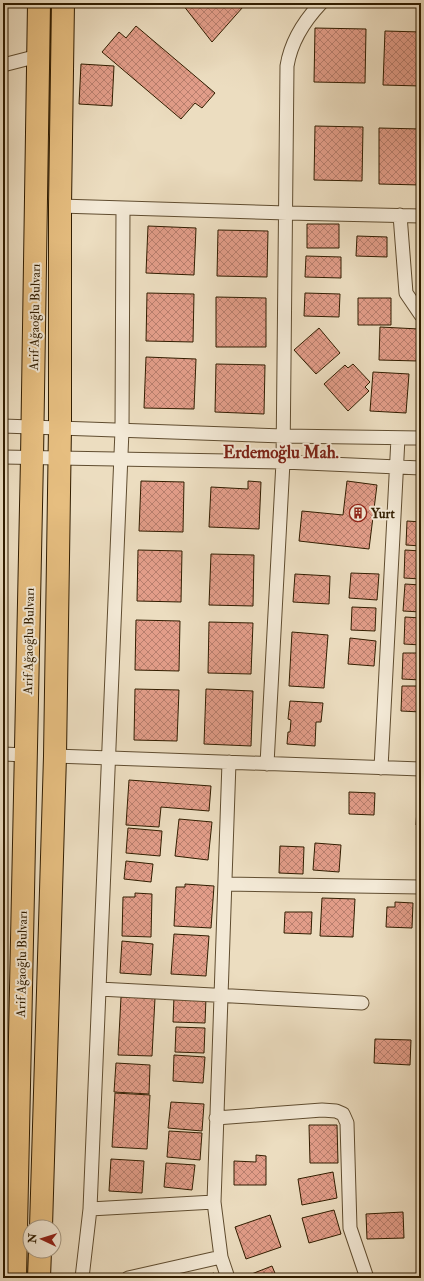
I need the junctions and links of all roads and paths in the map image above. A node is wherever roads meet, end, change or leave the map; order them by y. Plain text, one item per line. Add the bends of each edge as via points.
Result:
1 (39, 3) edge
2 (64, 3) edge
3 (321, 3) edge
4 (38, 56) junction
5 (3, 64) edge
6 (60, 206) junction
7 (123, 209) junction
8 (287, 213) junction
9 (400, 215) junction
10 (421, 216) edge
11 (421, 315) edge
12 (3, 426) edge
13 (32, 427) junction
14 (60, 427) junction
15 (122, 430) junction
16 (283, 436) junction
17 (398, 438) junction
18 (421, 438) edge
19 (3, 457) edge
20 (32, 458) junction
21 (60, 458) junction
22 (120, 459) junction
23 (283, 462) junction
24 (397, 467) junction
25 (421, 468) edge
26 (3, 754) edge
27 (26, 755) junction
28 (55, 756) junction
29 (108, 757) junction
30 (229, 762) junction
31 (267, 764) junction
32 (381, 768) junction
33 (421, 769) edge
34 (225, 884) junction
35 (421, 887) edge
36 (98, 989) junction
37 (221, 995) junction
38 (362, 1004) dead end
39 (216, 1118) junction
40 (214, 1202) junction
41 (90, 1209) junction
42 (41, 1219) edge
43 (221, 1257) junction
44 (40, 1259) edge
45 (15, 1278) edge
46 (40, 1278) edge
47 (82, 1278) edge
48 (128, 1278) edge
49 (228, 1278) edge
50 (367, 1278) edge

1 - 4 highway, Arif Ağaoğlu Bulvarı
2 - 6 highway, Arif Ağaoğlu Bulvarı
3 - 8 street via 310,15 290,48 287,66
4 - 5 street
4 - 13 highway, Arif Ağaoğlu Bulvarı
6 - 7 street
6 - 14 highway, Arif Ağaoğlu Bulvarı
7 - 8 street
7 - 15 street
8 - 9 street
8 - 16 street
9 - 10 street
9 - 11 street via 406,293
12 - 13 street
13 - 14 street
13 - 20 highway, Arif Ağaoğlu Bulvarı
14 - 15 street
14 - 21 highway, Arif Ağaoğlu Bulvarı
15 - 16 street
15 - 22 street
16 - 17 street
16 - 23 street
17 - 18 street
17 - 24 street
19 - 20 street
20 - 21 street
20 - 27 highway, Arif Ağaoğlu Bulvarı
21 - 22 street
21 - 28 highway, Arif Ağaoğlu Bulvarı
22 - 23 street
22 - 29 street
23 - 24 street
23 - 31 street
24 - 25 street
24 - 32 street
26 - 27 street
27 - 45 highway, Arif Ağaoğlu Bulvarı
28 - 29 street
28 - 42 highway, Arif Ağaoğlu Bulvarı
29 - 30 street
29 - 36 street
30 - 31 street
30 - 34 street
31 - 32 street
32 - 33 street
34 - 35 street
34 - 37 street
36 - 37 street
36 - 41 street
37 - 38 street
37 - 39 street
39 - 40 street
39 - 50 street via 322,1110 342,1114 347,1123 350,1228
40 - 41 street
40 - 43 street
41 - 47 street
43 - 48 street
43 - 49 street
44 - 46 highway

